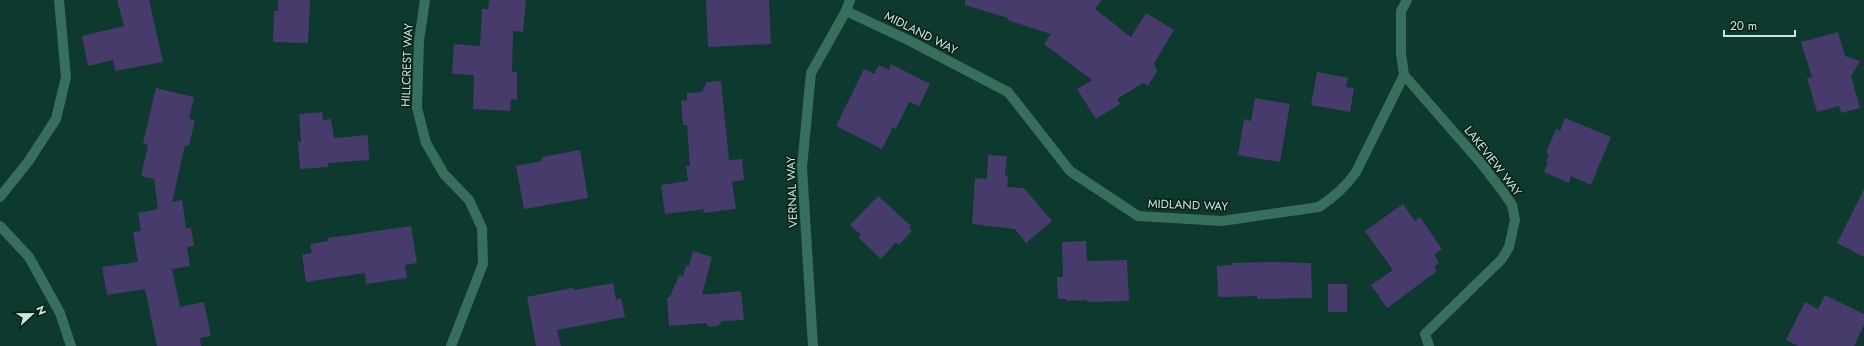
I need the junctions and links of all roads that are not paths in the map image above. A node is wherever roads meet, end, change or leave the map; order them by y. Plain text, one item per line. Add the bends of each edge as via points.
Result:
1 (59, 0) edge
2 (425, 0) edge
3 (850, 0) edge
4 (1407, 0) edge
5 (846, 11) junction
6 (1404, 75) junction
7 (0, 197) edge
8 (0, 226) edge
9 (71, 346) edge
10 (450, 346) edge
11 (813, 346) edge
12 (1429, 346) edge

1 - 7 street via 66,77 56,119 28,162
2 - 10 street, HILLCREST WAY via 419,41 417,108 426,143 444,174 468,200 482,228 483,264
3 - 5 street, VERNAL WAY
4 - 6 street via 1401,11 1400,53
5 - 6 street, MIDLAND WAY via 1008,92 1070,171 1138,216 1222,221 1319,207 1347,185 1356,172
5 - 11 street, VERNAL WAY via 811,73 810,81 802,167
6 - 12 street, LAKEVIEW WAY via 1488,173 1512,205 1516,220 1506,254 1425,334
8 - 9 street via 29,257 60,313

